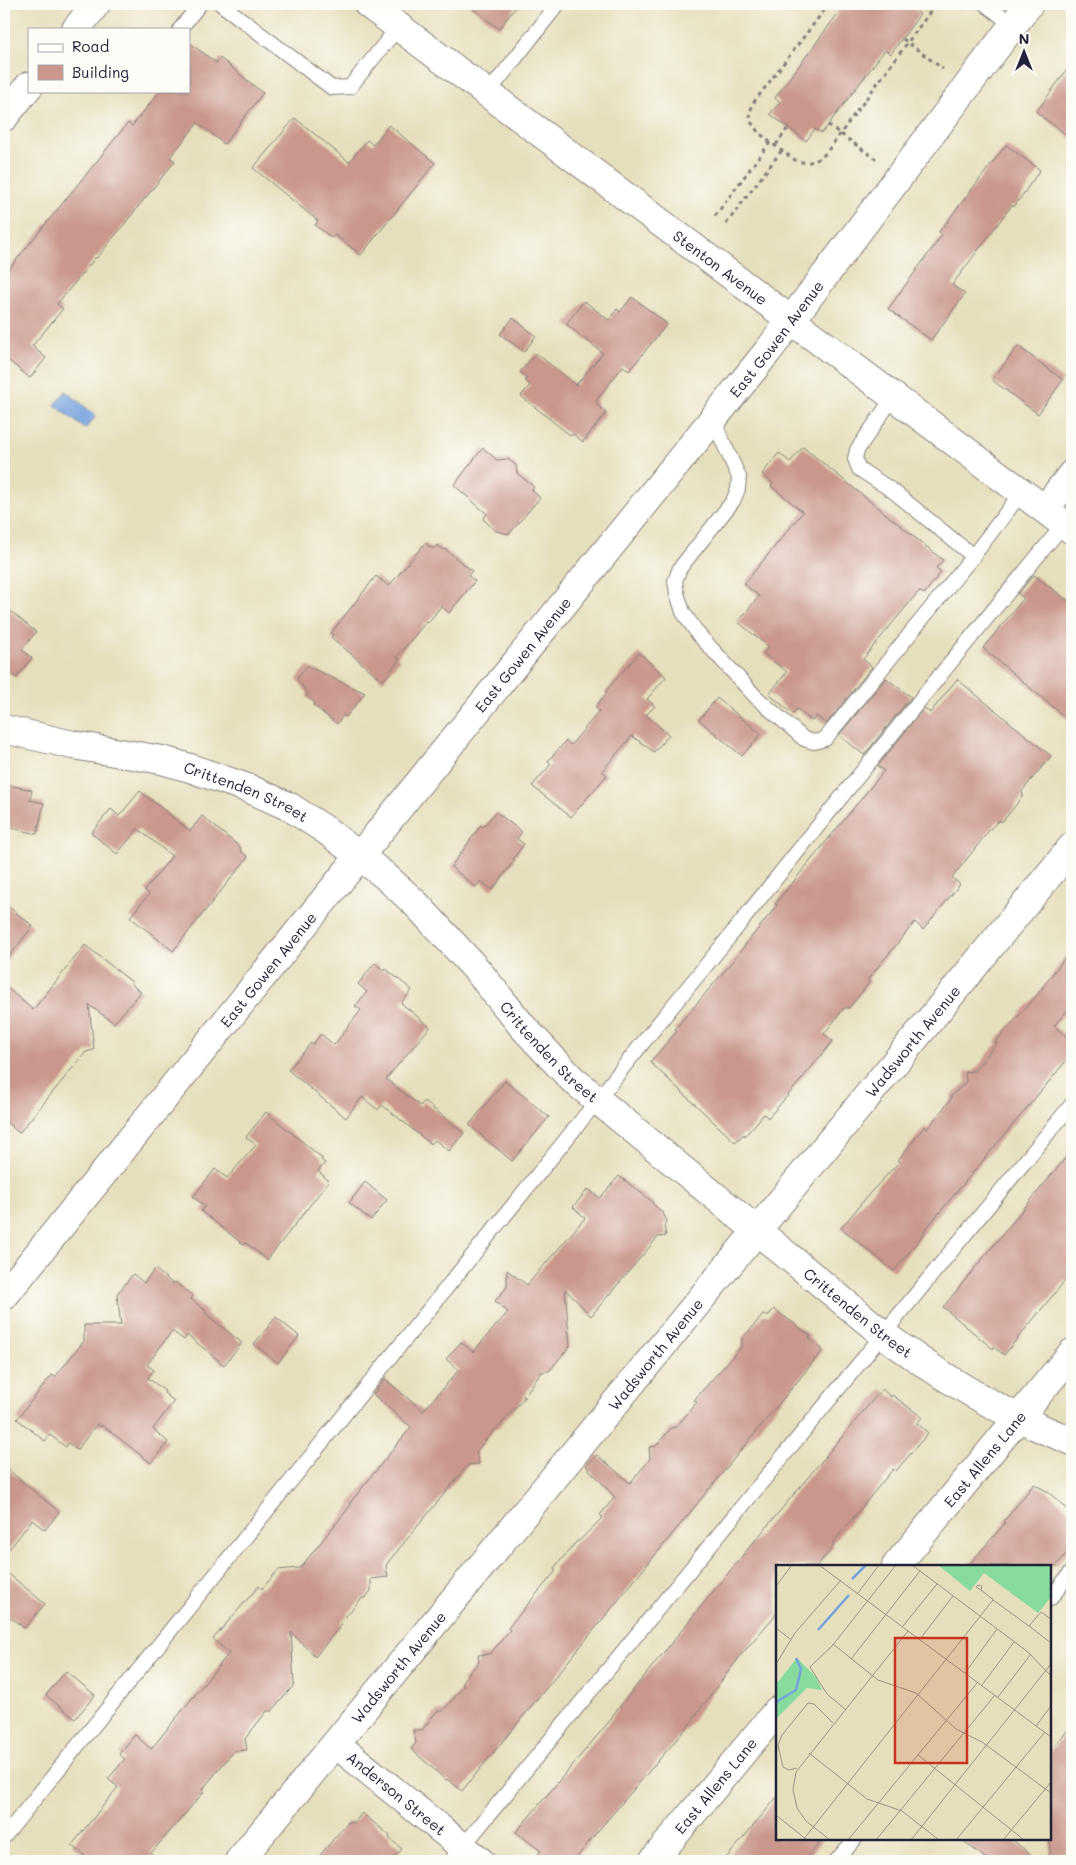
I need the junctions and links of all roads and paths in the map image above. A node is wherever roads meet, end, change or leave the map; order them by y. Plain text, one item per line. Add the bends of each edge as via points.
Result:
1 (96, 4) edge
2 (200, 4) edge
3 (221, 4) edge
4 (369, 4) edge
5 (558, 4) edge
6 (829, 4) edge
7 (916, 4) edge
8 (936, 4) edge
9 (984, 4) edge
10 (929, 13) junction
11 (1021, 14) edge
12 (398, 26) junction
13 (77, 28) edge
14 (181, 28) edge
15 (903, 39) dead end
16 (908, 42) junction
17 (943, 69) dead end
18 (28, 87) edge
19 (488, 93) junction
20 (4, 117) edge
21 (828, 125) dead end
22 (788, 128) dead end
23 (840, 134) junction
24 (771, 141) junction
25 (776, 145) junction
26 (782, 150) junction
27 (876, 159) dead end
28 (715, 216) dead end
29 (726, 224) dead end
30 (792, 321) junction
31 (894, 396) junction
32 (713, 420) junction
33 (1072, 474) edge
34 (1022, 492) junction
35 (1061, 521) edge
36 (973, 556) junction
37 (4, 729) edge
38 (1072, 847) edge
39 (360, 856) junction
40 (597, 1101) junction
41 (1072, 1104) edge
42 (757, 1231) junction
43 (4, 1296) edge
44 (883, 1334) junction
45 (1072, 1353) edge
46 (1019, 1418) junction
47 (1072, 1441) edge
48 (897, 1565) edge
49 (1072, 1571) edge
50 (1051, 1598) edge
51 (776, 1711) edge
52 (336, 1744) junction
53 (4, 1837) edge
54 (854, 1840) edge
55 (464, 1857) edge
56 (239, 1861) edge
57 (653, 1861) edge
58 (836, 1861) edge

1 - 13 street
2 - 14 lane
3 - 12 lane via 332,88 350,87
4 - 12 street, Stenton Avenue
5 - 19 lane
6 - 24 path via 751,109 753,126
7 - 10 path
8 - 10 path
9 - 11 lane
10 - 16 path
11 - 30 street, East Gowen Avenue
12 - 19 street, Stenton Avenue
15 - 16 path
16 - 17 path
16 - 23 path
18 - 20 street
19 - 30 street, Stenton Avenue
21 - 23 path
22 - 25 path
23 - 26 path via 826,153 815,161 802,162
23 - 27 path
24 - 25 path
24 - 28 path
25 - 26 path
26 - 29 path
30 - 31 street, Stenton Avenue
30 - 32 street, East Gowen Avenue
31 - 34 street, Stenton Avenue
31 - 36 lane via 857,450 855,459 859,469 893,491
32 - 36 lane via 739,477 738,489 680,568 677,593 683,612 698,634 756,697 804,739 814,742 825,739
32 - 39 street, East Gowen Avenue
33 - 35 street
34 - 35 street, Stenton Avenue
34 - 36 lane
35 - 40 lane
37 - 39 street, Crittenden Street via 162,760 221,778 290,807
38 - 42 street, Wadsworth Avenue
39 - 40 street, Crittenden Street via 416,904 477,970 523,1028
39 - 43 street, East Gowen Avenue
40 - 42 street, Crittenden Street
40 - 53 lane
41 - 44 lane
42 - 44 street, Crittenden Street
42 - 52 street, Wadsworth Avenue
44 - 46 street, Crittenden Street via 948,1381
44 - 55 lane
45 - 46 street, East Allens Lane
46 - 47 street, Crittenden Street
46 - 48 street, East Allens Lane
49 - 50 lane
51 - 57 street, East Allens Lane
52 - 55 street, Anderson Street
52 - 56 street, Wadsworth Avenue
54 - 58 lane

